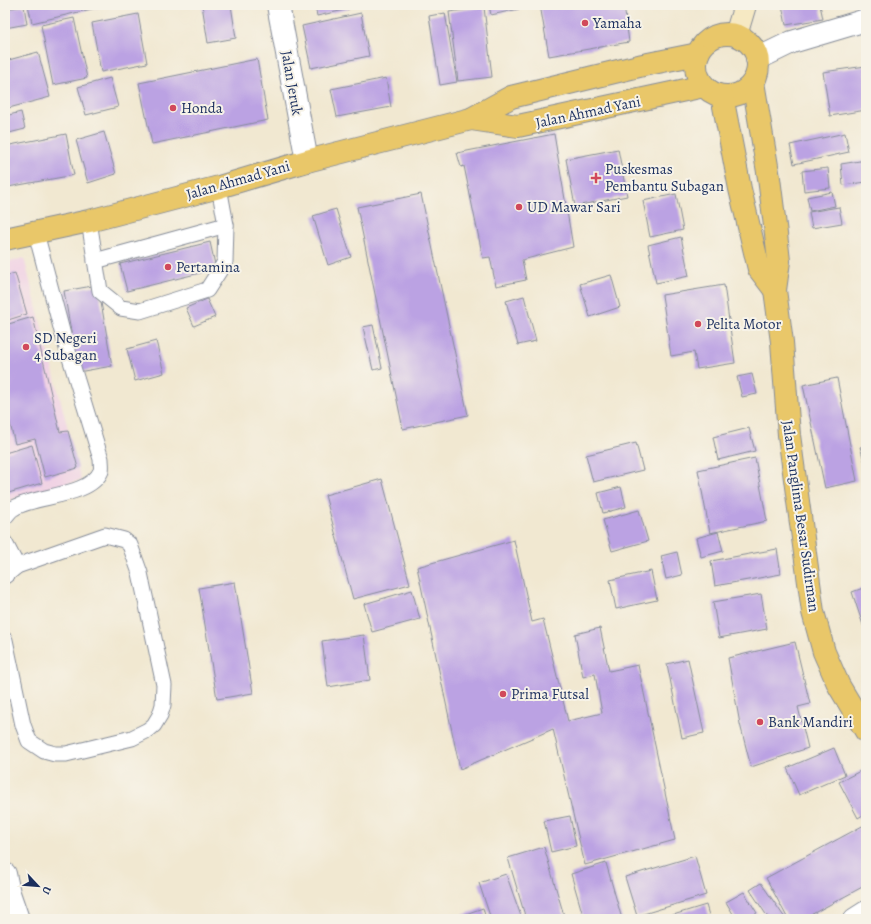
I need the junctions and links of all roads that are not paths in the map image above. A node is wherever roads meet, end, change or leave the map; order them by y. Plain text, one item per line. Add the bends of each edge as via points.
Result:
1 (278, 5) edge
2 (745, 5) edge
3 (866, 20) edge
4 (736, 35) junction
5 (698, 54) junction
6 (758, 59) junction
7 (753, 82) junction
8 (713, 91) junction
9 (471, 119) junction
10 (307, 161) junction
11 (219, 187) junction
12 (89, 220) junction
13 (226, 225) junction
14 (36, 233) junction
15 (5, 239) edge
16 (95, 261) junction
17 (775, 290) junction
18 (5, 517) edge
19 (5, 543) edge
20 (17, 566) junction
21 (5, 576) edge
22 (5, 640) edge
23 (866, 731) edge
24 (5, 874) edge
25 (866, 912) edge
26 (18, 919) edge
27 (855, 919) edge

1 - 10 street, Jalan Jeruk
2 - 4 main road
3 - 6 street via 792,42
4 - 5 highway via 714,37 707,41
4 - 6 highway via 750,44
5 - 8 highway via 696,71 699,80
5 - 9 highway, Jalan Ahmad Yani via 511,97
6 - 7 highway
7 - 8 highway via 747,89 731,96
7 - 17 highway, Jalan Panglima Besar Sudirman via 769,178 779,261
8 - 9 highway, Jalan Ahmad Yani via 518,126
8 - 17 highway, Jalan Panglima Besar Sudirman via 759,269
9 - 10 highway, Jalan Ahmad Yani
10 - 11 highway, Jalan Ahmad Yani
11 - 12 highway, Jalan Ahmad Yani
11 - 13 lane
12 - 14 highway, Jalan Ahmad Yani
12 - 16 lane
13 - 16 lane
13 - 16 lane via 225,262 207,290 140,311 122,308 100,290
14 - 15 highway, Jalan Ahmad Yani
14 - 18 lane via 63,335 101,458 102,470 95,479 78,490 13,508
17 - 23 highway, Jalan Panglima Besar Sudirman via 789,435 813,612 824,652 833,673
19 - 20 lane
20 - 21 lane
20 - 22 lane via 105,535 124,540 130,545 140,574 164,685 160,715 148,730 132,738 66,754 44,751 29,741 23,725
24 - 26 street
25 - 27 street

